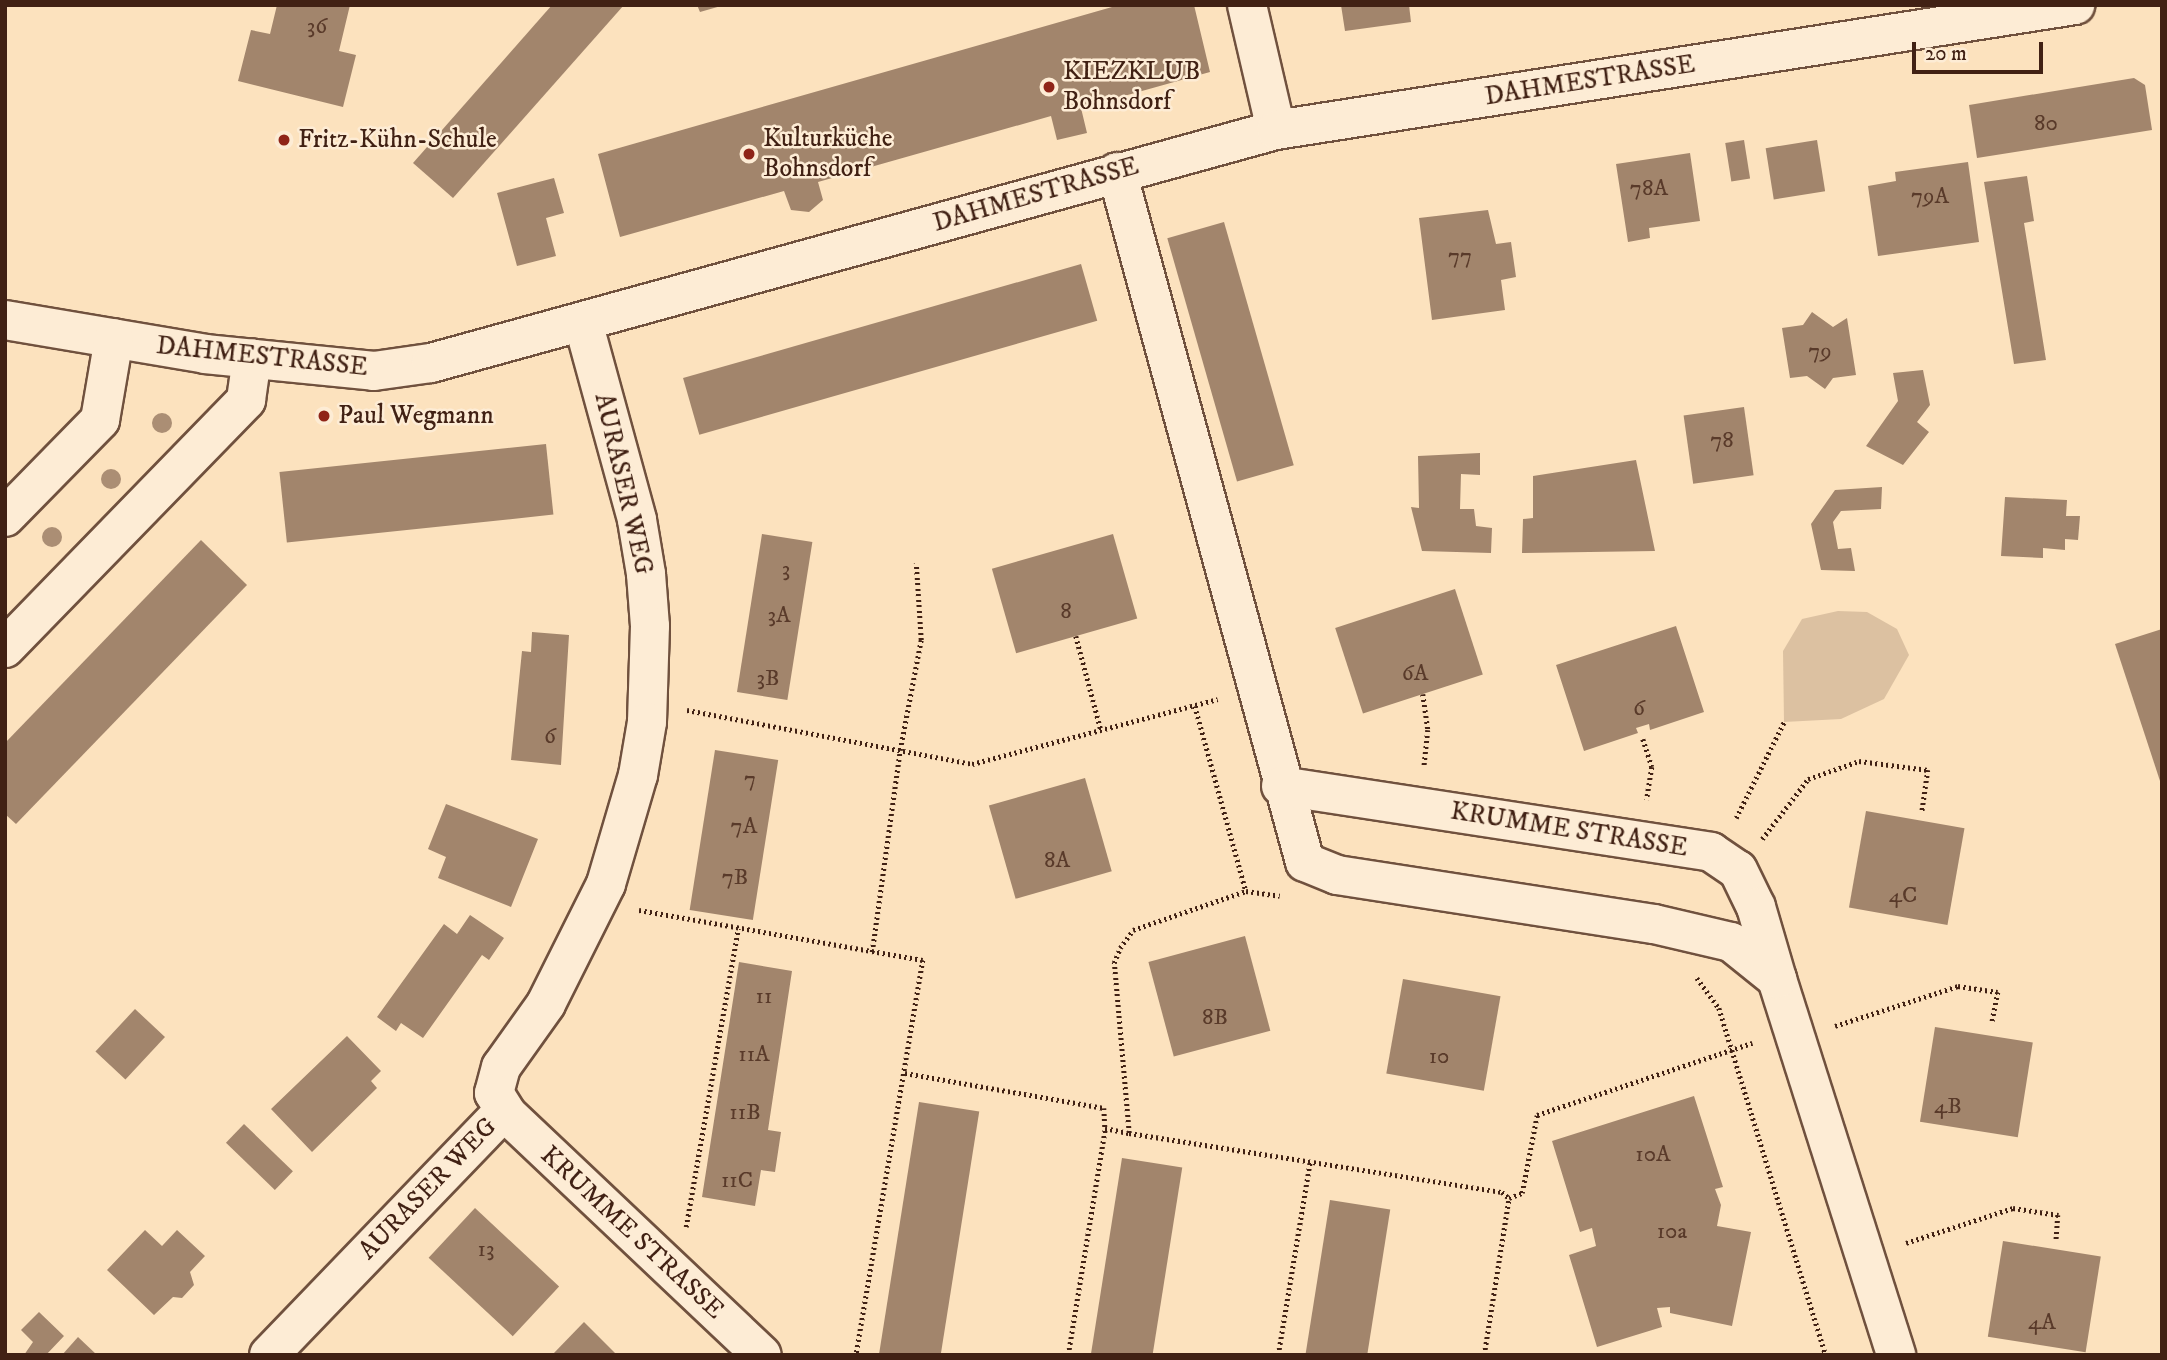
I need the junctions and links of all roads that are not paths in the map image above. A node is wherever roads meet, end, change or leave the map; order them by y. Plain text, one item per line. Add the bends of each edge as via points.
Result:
1 (1247, 5) edge
2 (2075, 5) edge
3 (1276, 130) junction
4 (1117, 172) junction
5 (5, 320) edge
6 (583, 322) junction
7 (114, 338) junction
8 (251, 358) junction
9 (5, 517) edge
10 (5, 648) edge
11 (1281, 786) junction
12 (1777, 979) junction
13 (504, 1111) junction
14 (269, 1355) edge
15 (762, 1355) edge
16 (1896, 1355) edge

1 - 3 street
2 - 3 street, DAHMESTRASSE
3 - 4 street, DAHMESTRASSE
4 - 6 street, DAHMESTRASSE
4 - 11 street
5 - 7 street, DAHMESTRASSE
6 - 8 street, DAHMESTRASSE via 431,363 374,371
6 - 13 street, AURASER WEG via 637,520 646,574 650,626 647,722 638,775 606,884 546,1004 501,1067 494,1093
7 - 8 street, DAHMESTRASSE
7 - 9 street via 100,420
8 - 10 street via 246,400
11 - 12 street via 1305,863 1337,875 1731,942
11 - 12 street, KRUMME STRASSE via 1711,852 1729,864 1756,907
12 - 16 street
13 - 14 street, AURASER WEG
13 - 15 street, KRUMME STRASSE

